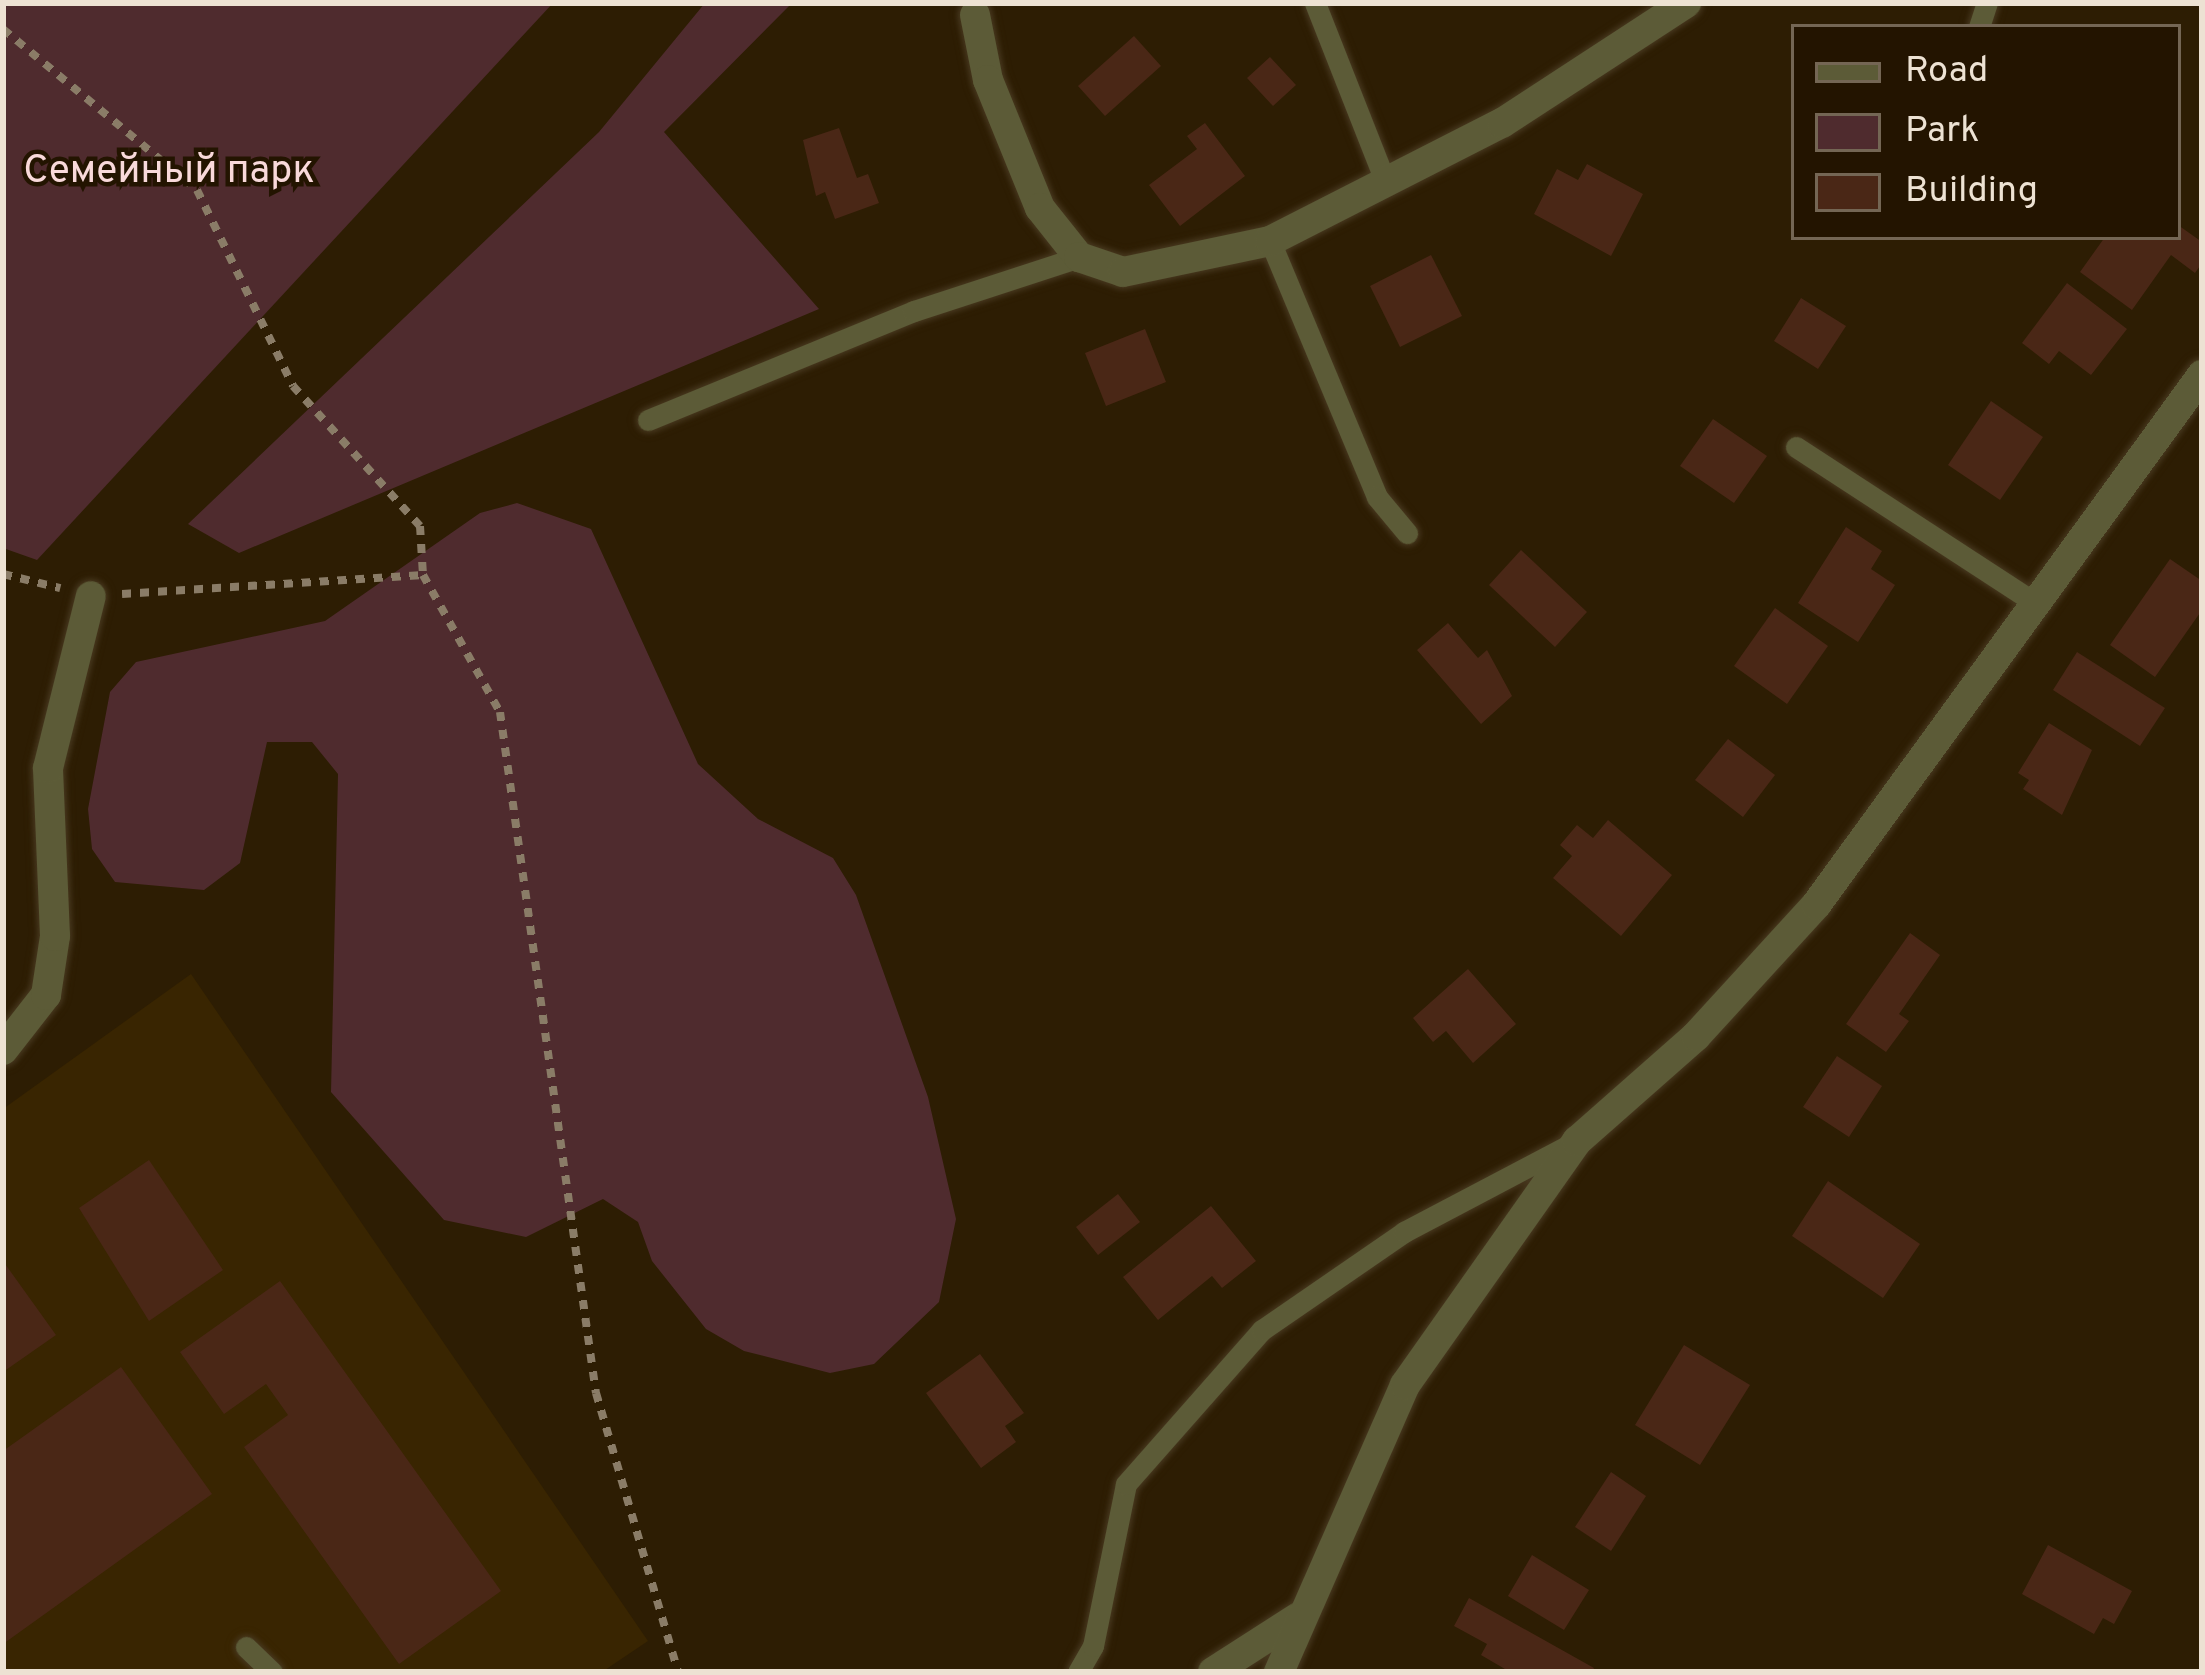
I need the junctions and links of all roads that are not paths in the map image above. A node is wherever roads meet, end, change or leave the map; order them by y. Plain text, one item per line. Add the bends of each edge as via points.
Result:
1 (1315, 3) edge
2 (1686, 3) edge
3 (975, 16) dead end
4 (1383, 176) junction
5 (1270, 241) junction
6 (1079, 257) junction
7 (2202, 375) edge
8 (648, 420) dead end
9 (1796, 447) dead end
10 (1407, 533) dead end
11 (91, 596) road end
12 (2037, 604) junction
13 (3, 1050) edge
14 (1577, 1141) junction
15 (1297, 1618) junction
16 (246, 1647) dead end
17 (272, 1672) edge
18 (1078, 1672) edge
19 (1213, 1672) edge
20 (1279, 1672) edge

1 - 4 lane
2 - 4 street via 1626,51 1502,123
3 - 6 street via 988,80 1040,208
4 - 5 street
5 - 6 street via 1123,272
5 - 10 lane via 1377,496
6 - 8 lane via 914,311
7 - 12 street
9 - 12 lane
11 - 13 street via 48,768 55,935 46,995
12 - 14 street via 1816,905 1696,1036
14 - 15 street via 1405,1385
14 - 18 lane via 1404,1232 1262,1330 1126,1484 1093,1646
15 - 19 street
15 - 20 street
16 - 17 lane

